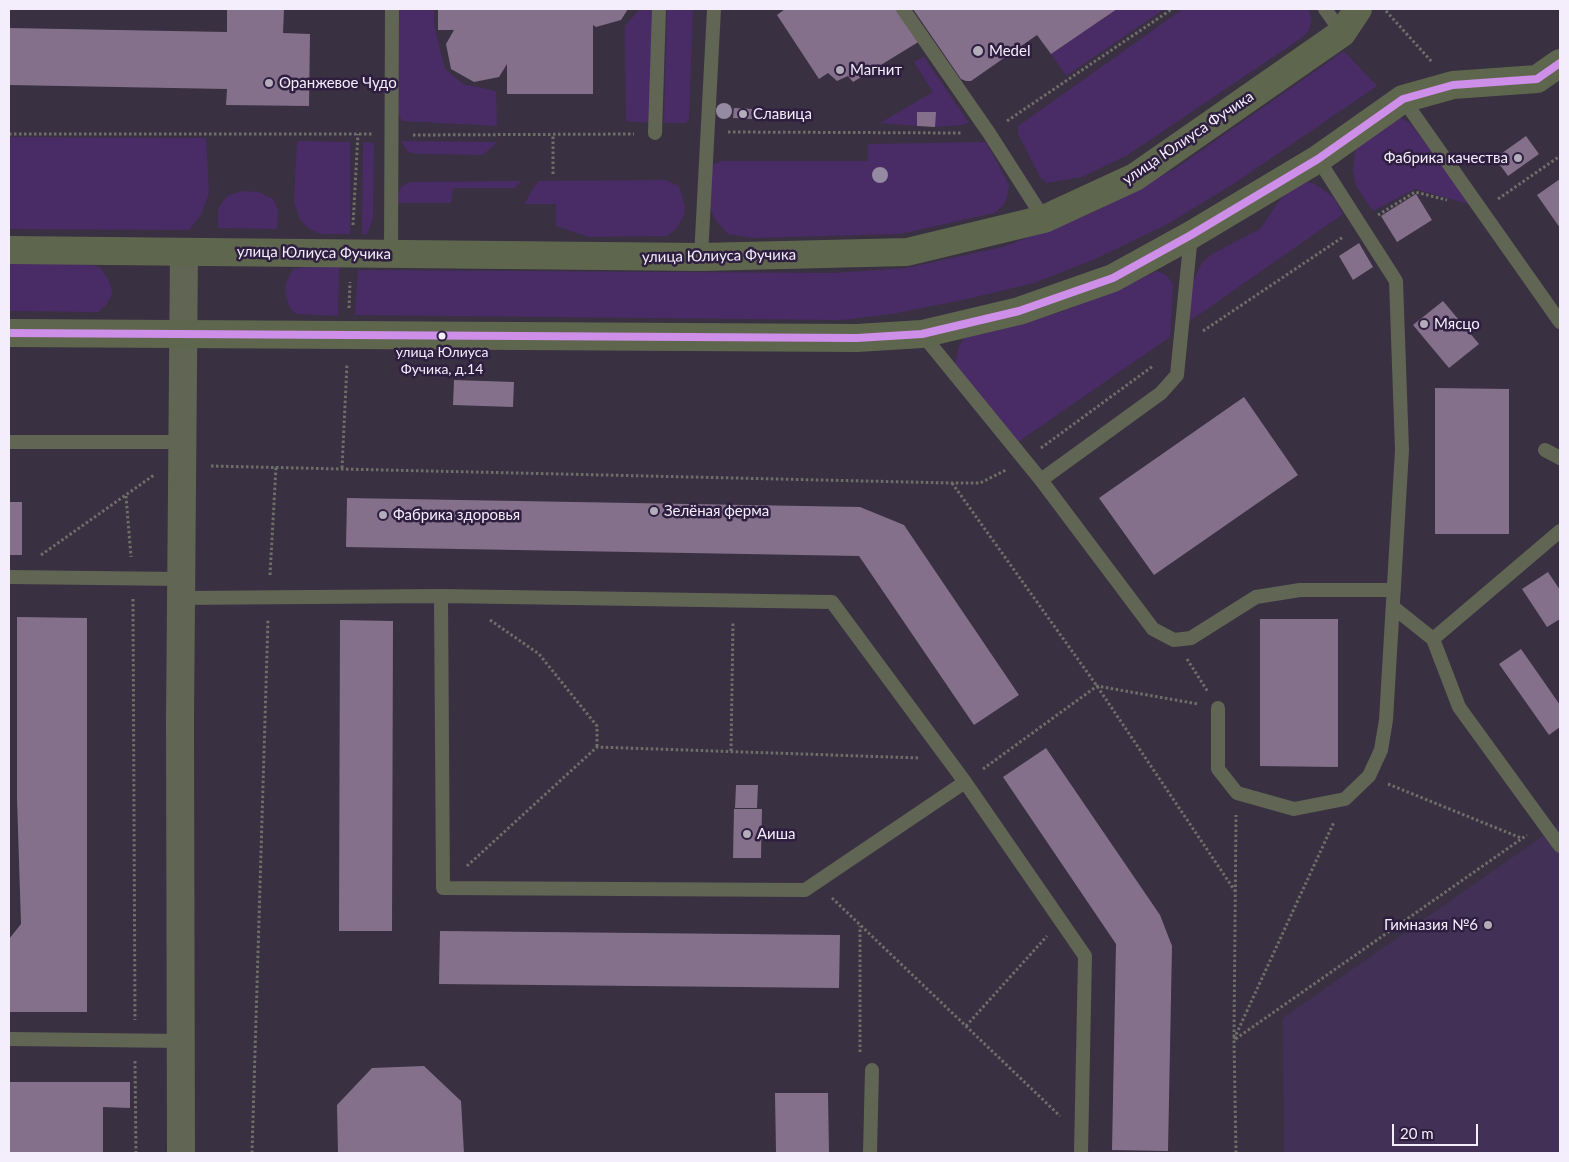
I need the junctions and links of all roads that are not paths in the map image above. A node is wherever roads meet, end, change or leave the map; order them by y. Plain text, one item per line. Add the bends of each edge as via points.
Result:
1 (392, 9) edge
2 (659, 9) edge
3 (714, 9) edge
4 (903, 9) edge
5 (1325, 9) edge
6 (1358, 9) edge
7 (1342, 33) junction
8 (1560, 63) edge
9 (1403, 99) junction
10 (655, 133) road end
11 (1318, 159) junction
12 (1044, 219) junction
13 (1191, 235) junction
14 (9, 250) edge
15 (184, 252) junction
16 (391, 254) junction
17 (700, 257) junction
18 (1560, 322) edge
19 (9, 333) edge
20 (184, 334) junction
21 (922, 334) junction
22 (9, 442) edge
23 (1546, 450) dead end
24 (182, 454) junction
25 (1560, 458) edge
26 (1042, 480) junction
27 (1560, 531) edge
28 (9, 577) edge
29 (181, 588) junction
30 (1394, 590) junction
31 (441, 596) junction
32 (1393, 607) junction
33 (1433, 639) junction
34 (1218, 708) road end
35 (965, 782) junction
36 (1560, 846) edge
37 (9, 1039) edge
38 (180, 1040) junction
39 (872, 1070) road end
40 (180, 1153) edge
41 (870, 1153) edge
42 (1081, 1153) edge

1 - 16 lane
2 - 10 lane
3 - 17 lane
4 - 12 lane
5 - 7 lane
6 - 7 main road, улица Юлиуса Фучика
7 - 12 main road, улица Юлиуса Фучика via 1135,177
8 - 9 main road via 1537,79 1453,85
9 - 11 main road
9 - 18 lane
11 - 13 main road
11 - 30 lane via 1396,281 1402,450
12 - 17 main road, улица Юлиуса Фучика via 906,252
13 - 21 main road via 1113,278 1019,311
13 - 26 lane via 1177,374 1161,393
14 - 15 main road, улица Юлиуса Фучика
15 - 16 main road, улица Юлиуса Фучика
15 - 20 street
16 - 17 main road, улица Юлиуса Фучика
19 - 20 main road
20 - 21 main road via 857,338
20 - 24 street
21 - 26 lane
22 - 24 lane
23 - 25 lane
24 - 29 street
26 - 30 lane via 1153,629 1174,640 1191,638 1256,597 1300,590
27 - 33 lane
28 - 29 lane via 133,579
29 - 31 lane via 269,597
29 - 38 street
30 - 32 lane
31 - 35 lane via 832,602
31 - 35 lane via 443,888 805,890
32 - 33 lane
32 - 34 lane via 1386,720 1380,750 1369,776 1345,799 1294,809 1236,792 1218,769
33 - 36 lane via 1459,707
35 - 42 lane via 1085,956
37 - 38 lane
38 - 40 street
39 - 41 lane

